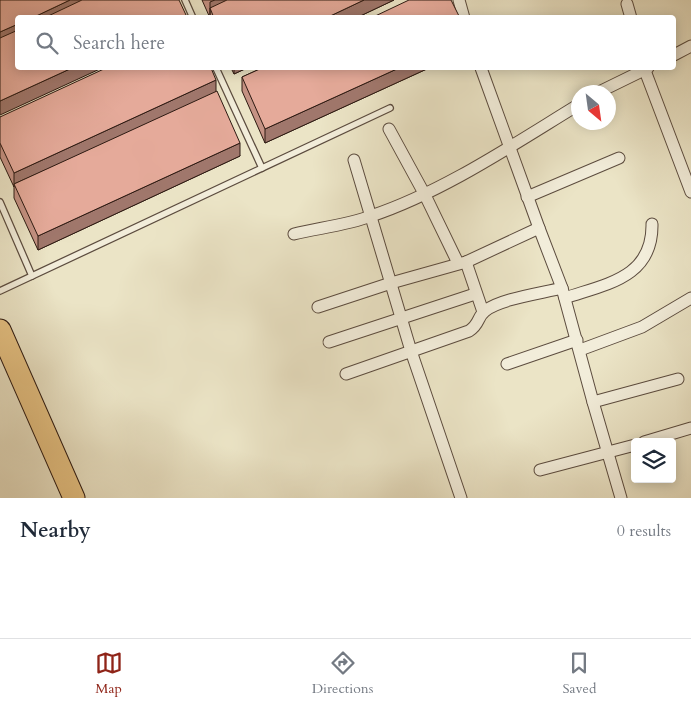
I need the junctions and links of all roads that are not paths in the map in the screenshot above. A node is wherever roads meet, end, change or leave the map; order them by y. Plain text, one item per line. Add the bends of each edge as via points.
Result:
1 (185, 0) edge
2 (459, 0) edge
3 (627, 4) dead end
4 (192, 15) edge
5 (463, 15) edge
6 (630, 15) edge
7 (691, 46) edge
8 (676, 54) edge
9 (217, 70) edge
10 (481, 70) edge
11 (641, 70) edge
12 (646, 70) edge
13 (612, 85) edge
14 (390, 108) dead end
15 (571, 109) edge
16 (389, 129) dead end
17 (509, 147) junction
18 (619, 158) dead end
19 (354, 160) dead end
20 (262, 168) junction
21 (690, 188) edge
22 (425, 195) junction
23 (527, 197) junction
24 (0, 202) edge
25 (371, 216) junction
26 (652, 224) dead end
27 (539, 228) junction
28 (294, 234) dead end
29 (462, 263) junction
30 (32, 276) junction
31 (391, 282) junction
32 (0, 291) edge
33 (564, 293) junction
34 (476, 294) junction
35 (691, 298) edge
36 (318, 307) dead end
37 (483, 312) junction
38 (402, 317) junction
39 (0, 330) edge
40 (329, 342) dead end
41 (578, 345) junction
42 (411, 351) junction
43 (507, 364) dead end
44 (346, 374) dead end
45 (678, 379) dead end
46 (593, 402) junction
47 (691, 428) edge
48 (657, 438) edge
49 (631, 446) edge
50 (607, 453) junction
51 (540, 470) dead end
52 (74, 498) edge
53 (461, 498) edge
54 (621, 498) edge

1 - 4 lane
2 - 5 street
3 - 6 street
7 - 8 street
9 - 20 lane
10 - 17 street
11 - 13 street
12 - 21 street
14 - 20 lane
15 - 17 street
16 - 22 street
17 - 22 street
17 - 23 street
18 - 23 street
19 - 25 street
20 - 30 lane
22 - 25 street
22 - 29 street
23 - 27 street
24 - 30 lane
25 - 28 street
25 - 31 street
26 - 33 street via 649,250 632,271 616,281
27 - 29 street
27 - 33 street
29 - 31 street
29 - 34 street
30 - 32 lane
31 - 36 street
31 - 38 street
33 - 37 street via 497,304
33 - 41 street
34 - 37 street
34 - 38 street
35 - 41 street via 642,327
37 - 42 street via 469,331
38 - 40 street
38 - 42 street
39 - 52 highway
41 - 43 street
41 - 46 street
42 - 44 street
42 - 53 street
45 - 46 street
46 - 50 street
47 - 48 street
49 - 50 street
50 - 51 street
50 - 54 street

